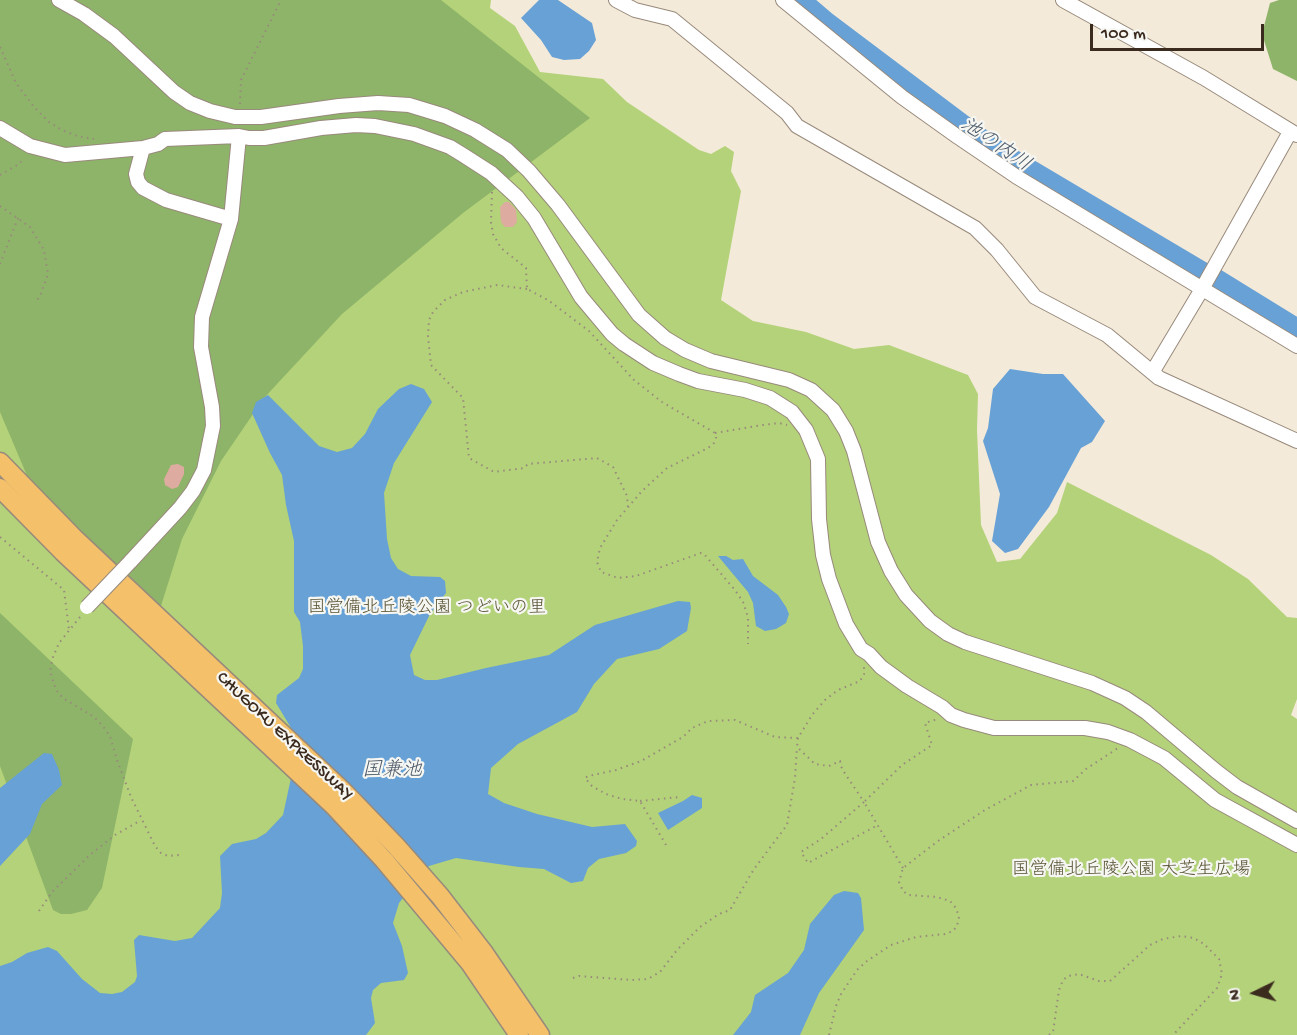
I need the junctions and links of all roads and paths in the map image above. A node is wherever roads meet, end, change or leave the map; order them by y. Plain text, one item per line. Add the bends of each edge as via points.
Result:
1 (59, 0) edge
2 (281, 0) edge
3 (616, 0) edge
4 (783, 0) edge
5 (1063, 0) edge
6 (0, 48) edge
7 (241, 80) dead end
8 (0, 128) edge
9 (1294, 134) edge
10 (239, 136) junction
11 (101, 140) dead end
12 (30, 146) junction
13 (143, 148) junction
14 (489, 171) junction
15 (0, 174) edge
16 (0, 206) edge
17 (18, 218) junction
18 (231, 219) junction
19 (0, 264) edge
20 (527, 289) junction
21 (1202, 289) junction
22 (36, 301) dead end
23 (1297, 346) edge
24 (1153, 372) junction
25 (797, 419) junction
26 (716, 433) junction
27 (1297, 441) edge
28 (0, 462) edge
29 (0, 488) edge
30 (628, 508) junction
31 (0, 537) edge
32 (87, 607) joint
33 (69, 631) junction
34 (748, 644) dead end
35 (865, 651) junction
36 (947, 711) junction
37 (798, 738) junction
38 (1130, 740) junction
39 (797, 747) junction
40 (294, 756) junction
41 (680, 798) dead end
42 (640, 801) junction
43 (864, 802) junction
44 (141, 820) junction
45 (1297, 821) edge
46 (878, 825) junction
47 (666, 845) dead end
48 (1297, 845) edge
49 (180, 855) dead end
50 (903, 868) junction
51 (39, 910) dead end
52 (573, 978) dead end
53 (519, 1035) edge
54 (540, 1035) edge
55 (829, 1035) edge
56 (1049, 1035) edge
57 (1173, 1035) edge

1 - 45 street via 114,36 174,92 210,111 235,117 261,117 368,104 409,105 445,116 507,150 558,205 639,315 665,338 711,360 789,380 811,390 833,410 854,452 878,542 891,572 930,621 965,642 1092,683 1125,698 1238,787
2 - 7 path
3 - 24 street via 635,10 672,19 787,113 797,126 975,228 1035,297 1107,335
4 - 21 street via 902,97 958,137
5 - 9 street via 1204,78
6 - 11 path via 16,83 49,122 77,136
8 - 12 street
9 - 21 street
10 - 13 street via 165,139
10 - 14 street via 264,138 339,126 375,126 450,147
10 - 18 street
12 - 13 street via 65,155
12 - 15 path via 20,164
13 - 18 street via 136,174 143,188 166,200
14 - 20 path via 493,234 501,248 526,268
14 - 25 street via 518,197 581,297 624,344 679,374 770,398
16 - 17 path
17 - 19 path
17 - 22 path via 37,236 47,261 48,274
18 - 32 street, bridge via 202,317 201,347 213,426 204,470 180,508
20 - 26 path via 589,331 634,380 662,402
20 - 30 path via 497,285 463,292 445,300 429,320 431,365 463,398 469,458 494,472 528,464 597,458 613,467 627,496
21 - 23 street
21 - 24 street
24 - 27 street via 1168,383
25 - 26 path via 790,426 780,423
25 - 35 street via 807,430 818,459 819,519 829,579 846,624
26 - 30 path via 708,448 667,468
28 - 40 highway, CHUGOKU EXPRESSWAY
29 - 40 highway, CHUGOKU EXPRESSWAY via 116,603
30 - 34 path via 600,548 597,562 601,572 618,578 636,576 704,554 743,602 748,617
31 - 33 path via 64,590
32 - 33 path
33 - 44 path via 53,657 50,671 56,690 94,717 110,736
35 - 36 street via 881,667
35 - 37 path via 860,681 825,700
36 - 38 street via 951,716 994,728 1085,728
36 - 43 path via 938,720 925,723 932,745 902,765
37 - 39 path
37 - 42 path via 775,737 735,720 708,721 649,757 585,778 606,794
38 - 48 street via 1164,758 1215,800
38 - 50 path via 1072,781 1031,785 985,810
39 - 43 path via 815,764 829,766 840,761
39 - 52 path via 787,825 730,910 700,927 660,972 648,979
40 - 53 highway, CHUGOKU EXPRESSWAY via 428,910
40 - 54 highway, CHUGOKU EXPRESSWAY via 366,815 440,896
41 - 42 path
42 - 47 path
43 - 46 path
43 - 46 path via 801,852 808,864
44 - 49 path via 161,853
44 - 51 path via 91,854
46 - 50 path
50 - 55 path via 899,882 903,891 950,902 959,917 957,926 945,934 891,945 867,961 841,994
56 - 57 path via 1053,1032 1059,990 1068,976 1110,981 1150,945 1181,936 1204,944 1219,959 1222,974 1217,988

